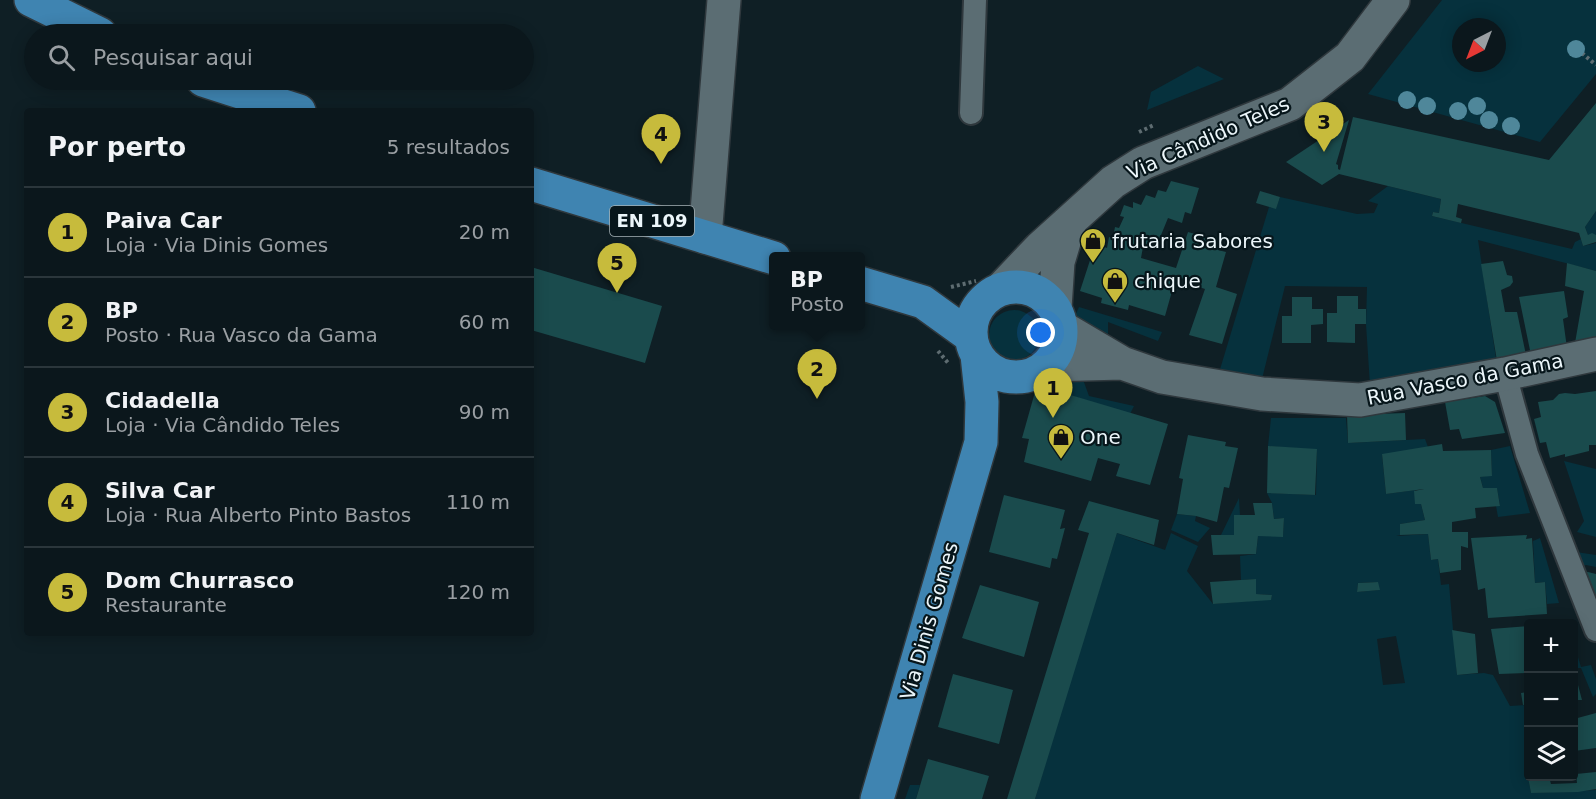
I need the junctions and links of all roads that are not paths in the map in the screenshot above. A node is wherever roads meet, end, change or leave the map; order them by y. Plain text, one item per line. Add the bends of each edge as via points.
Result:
1 (31, 0) edge
2 (724, 0) edge
3 (975, 0) edge
4 (1393, 0) edge
5 (80, 24) edge
6 (234, 90) edge
7 (290, 108) edge
8 (971, 113) dead end
9 (534, 185) edge
10 (1070, 222) junction
11 (705, 237) junction
12 (769, 256) edge
13 (865, 284) edge
14 (993, 294) junction
15 (922, 302) junction
16 (1058, 318) junction
17 (973, 346) junction
18 (1596, 354) edge
19 (1122, 363) junction
20 (1039, 370) junction
21 (1505, 374) junction
22 (981, 442) junction
23 (1596, 630) edge
24 (877, 799) edge

1 - 5 main road
2 - 11 main road
3 - 8 street
4 - 10 main road, Via Cândido Teles via 1350,57 1290,104 1143,163 1113,182
6 - 7 main road
9 - 11 main road, EN 109
10 - 14 main road, Via Cândido Teles
10 - 16 main road via 1058,262
11 - 12 main road, EN 109
13 - 15 main road
14 - 15 main road
14 - 16 main road via 1016,286 1031,289 1044,297
14 - 17 main road via 975,310 971,322
15 - 17 main road
16 - 19 main road, Rua Vasco da Gama
16 - 20 main road via 1060,341 1056,354
17 - 20 main road via 987,367 1000,374 1015,377
17 - 22 main road, Via Dinis Gomes via 982,402
18 - 21 main road, Rua Vasco da Gama
19 - 20 main road, Rua Vasco da Gama
19 - 21 main road, Rua Vasco da Gama via 1162,377 1262,394 1360,400
20 - 22 main road, Via Dinis Gomes via 1006,404
21 - 23 street via 1527,454
22 - 24 main road, Via Dinis Gomes

